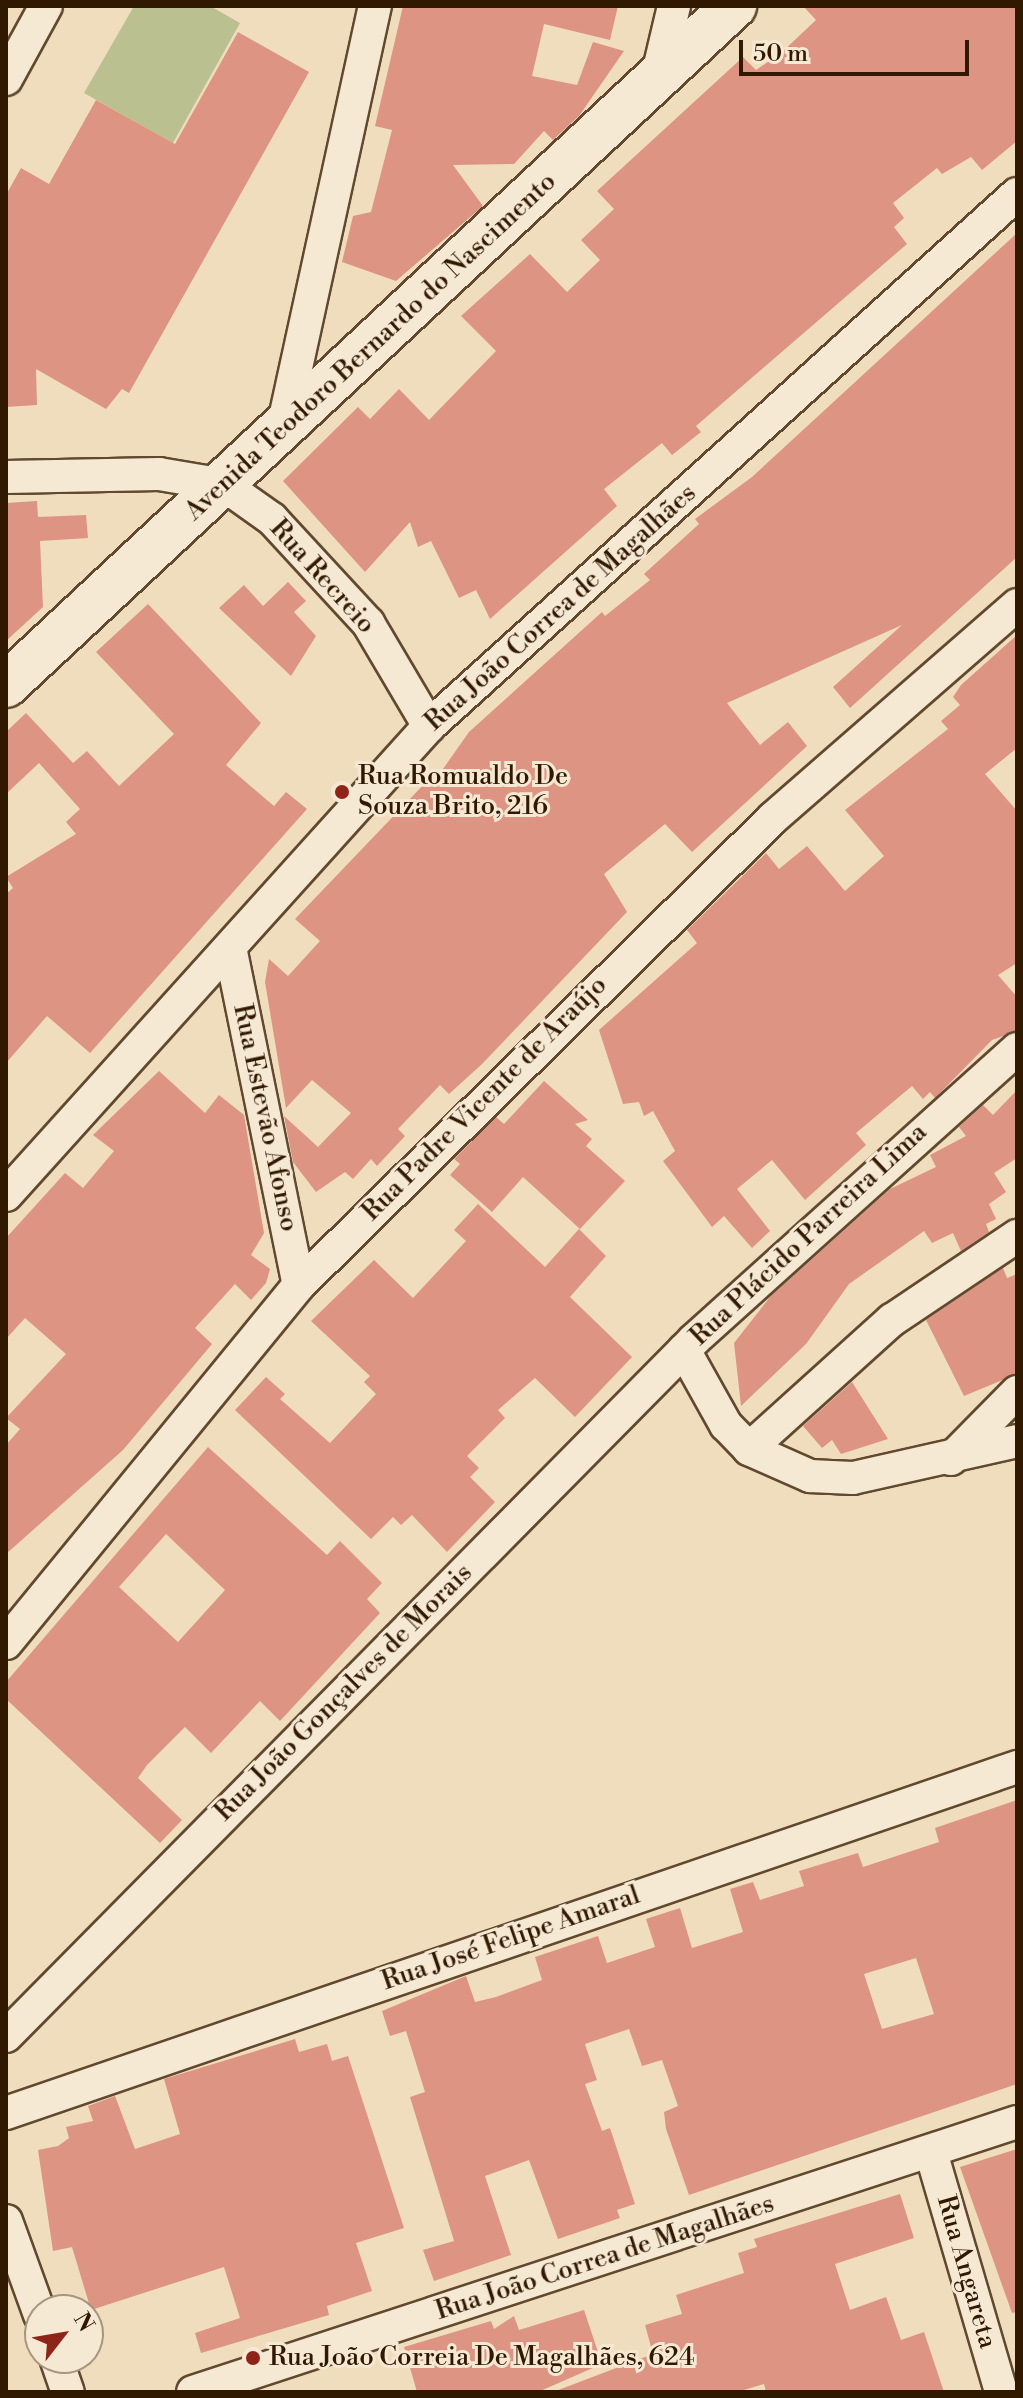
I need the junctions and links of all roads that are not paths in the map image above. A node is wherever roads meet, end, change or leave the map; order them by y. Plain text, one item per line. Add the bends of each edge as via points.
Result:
1 (46, 6) edge
2 (375, 6) edge
3 (674, 6) edge
4 (734, 6) edge
5 (657, 78) junction
6 (6, 79) edge
7 (1017, 194) edge
8 (282, 432) junction
9 (6, 477) edge
10 (224, 485) junction
11 (1017, 605) edge
12 (6, 685) edge
13 (429, 726) junction
14 (231, 952) junction
15 (1017, 1049) edge
16 (6, 1195) edge
17 (1017, 1236) edge
18 (299, 1285) junction
19 (684, 1350) junction
20 (1017, 1392) edge
21 (1017, 1441) edge
22 (749, 1449) junction
23 (951, 1459) junction
24 (6, 1643) edge
25 (1017, 1767) edge
26 (6, 2036) edge
27 (6, 2113) edge
28 (1017, 2122) edge
29 (931, 2152) junction
30 (6, 2221) edge
31 (32, 2294) edge
32 (193, 2392) edge
33 (1001, 2392) edge

1 - 6 street
2 - 8 street
3 - 5 street
4 - 5 street, Avenida Teodoro Bernardo do Nascimento
5 - 8 street, Avenida Teodoro Bernardo do Nascimento
7 - 13 street, Rua João Correa de Magalhães
8 - 10 street, Avenida Teodoro Bernardo do Nascimento
9 - 10 street via 159,474
10 - 12 street, Avenida Teodoro Bernardo do Nascimento
10 - 13 street, Rua Recreio via 272,519 368,623
11 - 18 street, Rua Padre Vicente de Araújo via 773,818
13 - 14 street, Rua João Correa de Magalhães
14 - 16 street, Rua João Correa de Magalhães
14 - 18 street, Rua Estevão Afonso
15 - 19 street, Rua Plácido Parreira Lima via 845,1196
17 - 22 street via 892,1320
18 - 24 street, Rua Padre Vicente de Araújo
19 - 22 street, Rua Plácido Parreira Lima via 726,1425
19 - 26 street, Rua João Gonçalves de Morais
20 - 23 street
21 - 23 street, Rua Plácido Parreira Lima
22 - 23 street, Rua Plácido Parreira Lima via 810,1476 853,1478
25 - 27 street, Rua José Felipe Amaral
28 - 29 street, Rua João Correa de Magalhães
29 - 32 street, Rua João Correa de Magalhães
29 - 33 street, Rua Angareta
30 - 31 street

